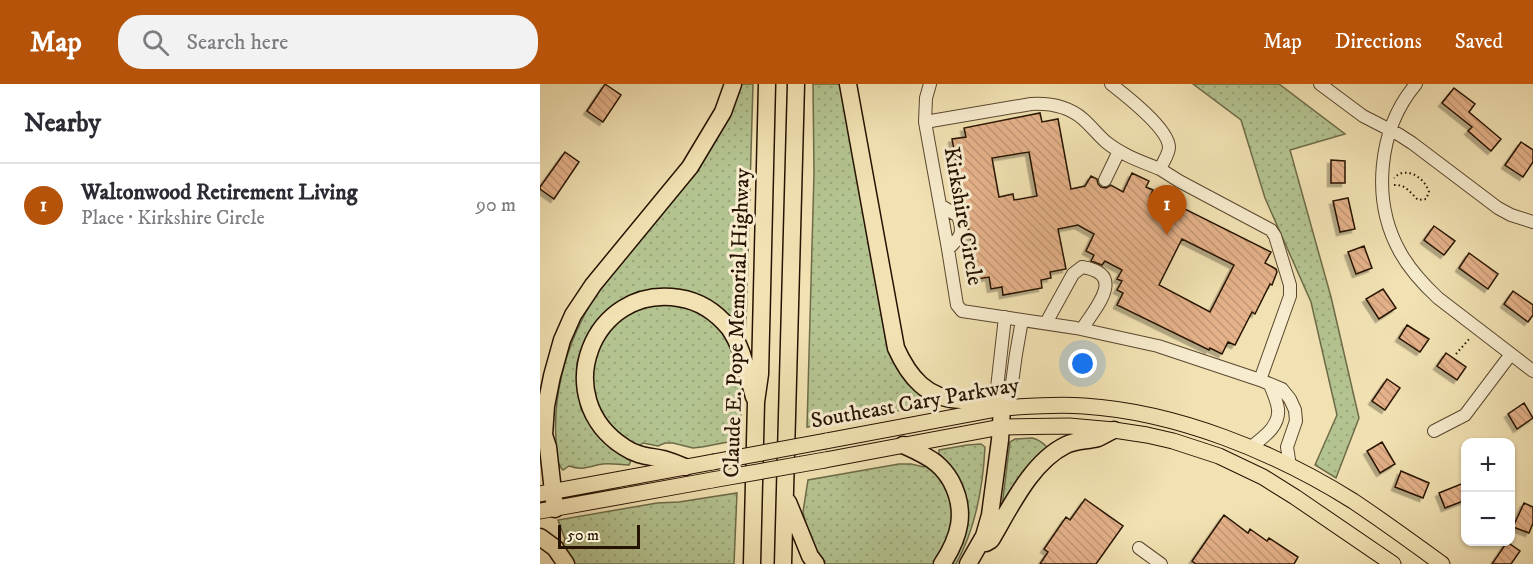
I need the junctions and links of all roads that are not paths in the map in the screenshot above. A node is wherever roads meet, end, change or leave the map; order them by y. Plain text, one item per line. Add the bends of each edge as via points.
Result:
1 (733, 84) edge
2 (768, 84) edge
3 (796, 84) edge
4 (848, 84) edge
5 (930, 84) edge
6 (1111, 84) edge
7 (1320, 84) edge
8 (1416, 84) edge
9 (925, 122) junction
10 (1389, 129) junction
11 (1119, 151) junction
12 (1160, 169) junction
13 (1105, 180) dead end
14 (940, 205) junction
15 (1533, 222) edge
16 (948, 249) junction
17 (1005, 317) junction
18 (1022, 320) junction
19 (1046, 323) junction
20 (1082, 329) junction
21 (1511, 354) junction
22 (1533, 371) edge
23 (1265, 382) junction
24 (756, 402) junction
25 (1002, 408) junction
26 (1001, 427) junction
27 (1114, 430) junction
28 (1434, 431) dead end
29 (542, 439) edge
30 (903, 445) junction
31 (1250, 448) junction
32 (685, 466) junction
33 (1290, 466) junction
34 (784, 494) junction
35 (547, 501) edge
36 (540, 537) edge
37 (978, 548) junction
38 (1139, 548) dead end
39 (566, 564) edge
40 (752, 564) edge
41 (783, 564) edge
42 (816, 564) edge
43 (942, 564) edge
44 (968, 564) edge
45 (1161, 564) edge
46 (1393, 564) edge
47 (1443, 564) edge

1 - 29 highway via 723,112 690,167 573,315 552,376
2 - 24 highway, Claude E. Pope Memorial Highway
3 - 34 highway
4 - 25 highway via 896,348 904,366 926,389 939,396 989,402
5 - 9 street, Kirkshire Circle
6 - 12 street via 1167,137 1167,154
7 - 10 street
8 - 10 street
9 - 11 street via 1045,103 1082,118
9 - 14 street, Kirkshire Circle
10 - 15 street via 1498,208
10 - 21 street via 1382,184 1400,252 1438,298
11 - 12 street
11 - 13 street
12 - 23 street via 1275,236 1290,296
14 - 16 street, Kirkshire Circle
14 - 16 street via 958,216 962,228 959,239
16 - 17 street, Kirkshire Circle via 957,305 962,311
17 - 18 street, Kirkshire Circle
17 - 25 street via 997,388
18 - 19 street, Kirkshire Circle
18 - 25 street via 1012,383
19 - 20 street, Kirkshire Circle
19 - 20 street via 1073,274 1082,267 1094,269 1101,273 1106,287
20 - 23 street, Kirkshire Circle via 1158,346
21 - 22 street
21 - 28 street via 1465,415
23 - 31 street via 1278,409 1277,419
23 - 33 street, Kirkshire Circle via 1282,390 1294,410 1296,421 1287,447
24 - 32 highway via 736,340 720,318 706,308 687,300 659,297 632,304 608,321 590,348 585,367 585,388 594,417 626,449
24 - 40 highway, Claude E. Pope Memorial Highway
25 - 26 highway
25 - 31 main road, Southeast Cary Parkway via 1085,406 1130,412 1184,425
25 - 32 main road, Southeast Cary Parkway, bridge
26 - 27 main road, Southeast Cary Parkway
26 - 30 main road, Southeast Cary Parkway
26 - 37 highway via 990,515
27 - 37 highway via 1099,438 1076,441 1049,456 1032,474 991,540
27 - 46 main road, Southeast Cary Parkway via 1173,441 1240,465 1295,497
29 - 35 highway via 548,447
30 - 35 main road, Southeast Cary Parkway, bridge via 712,480
30 - 43 highway via 937,464 956,491 960,510 958,530
31 - 33 main road, Southeast Cary Parkway
32 - 35 main road, Southeast Cary Parkway
33 - 47 main road, Southeast Cary Parkway via 1352,501
34 - 41 highway
34 - 42 highway
36 - 39 highway via 555,548
37 - 44 highway
38 - 45 street

